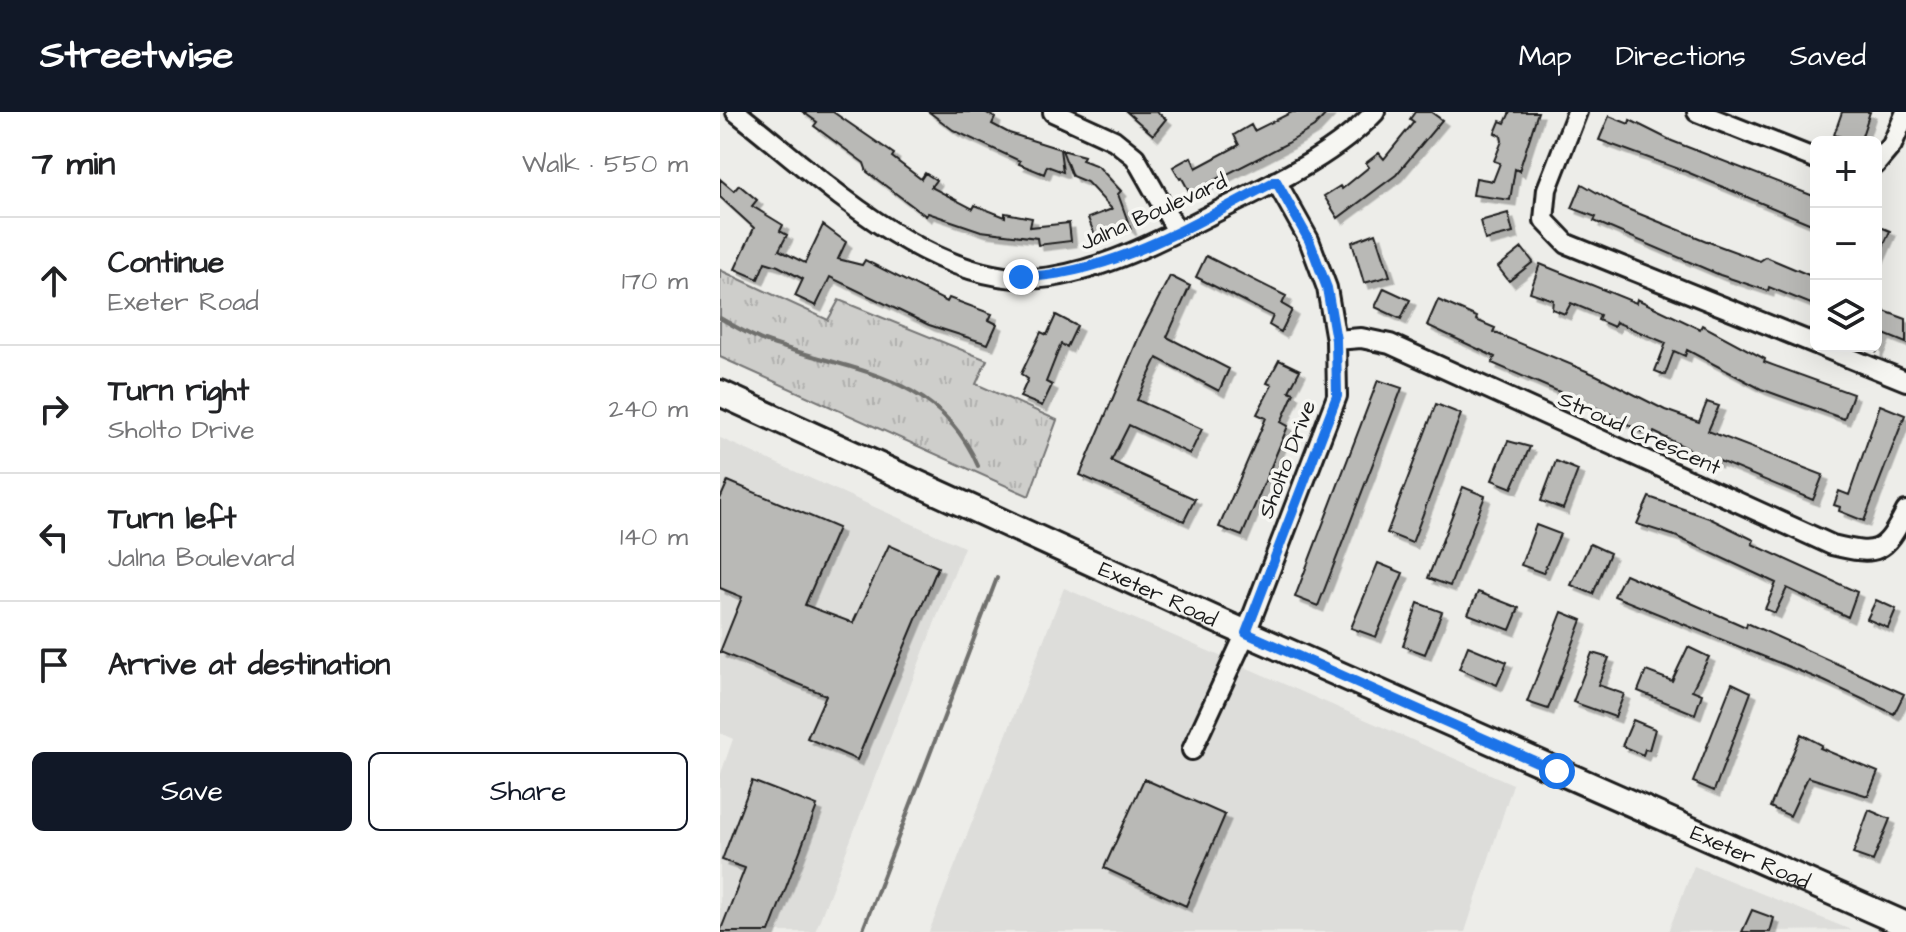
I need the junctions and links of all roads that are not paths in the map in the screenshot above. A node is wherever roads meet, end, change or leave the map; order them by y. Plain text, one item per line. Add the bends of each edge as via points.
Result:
1 (736, 112) edge
2 (1053, 112) edge
3 (1374, 112) edge
4 (1577, 112) edge
5 (1697, 112) edge
6 (1906, 112) edge
7 (1810, 157) edge
8 (1882, 157) edge
9 (1276, 181) junction
10 (1177, 231) junction
11 (1336, 340) junction
12 (1810, 342) edge
13 (1835, 352) edge
14 (1906, 381) edge
15 (720, 393) edge
16 (1906, 511) edge
17 (1246, 633) junction
18 (1192, 750) dead end
19 (1906, 925) edge

1 - 10 street, Jalna Boulevard via 920,250 991,274 1051,277 1112,260
2 - 10 street via 1114,140 1135,157
3 - 9 street, Jalna Boulevard via 1360,128
4 - 12 street via 1545,205 1544,220 1567,244
5 - 7 street
6 - 8 street
9 - 10 street, Jalna Boulevard
9 - 11 street, Sholto Drive via 1309,240 1327,288
11 - 16 street, Stroud Crescent via 1390,344 1832,545 1865,553 1881,549
11 - 17 street, Sholto Drive via 1337,396
13 - 14 street
15 - 17 main road, Exeter Road
17 - 18 street, Sholto Drive
17 - 19 main road, Exeter Road

